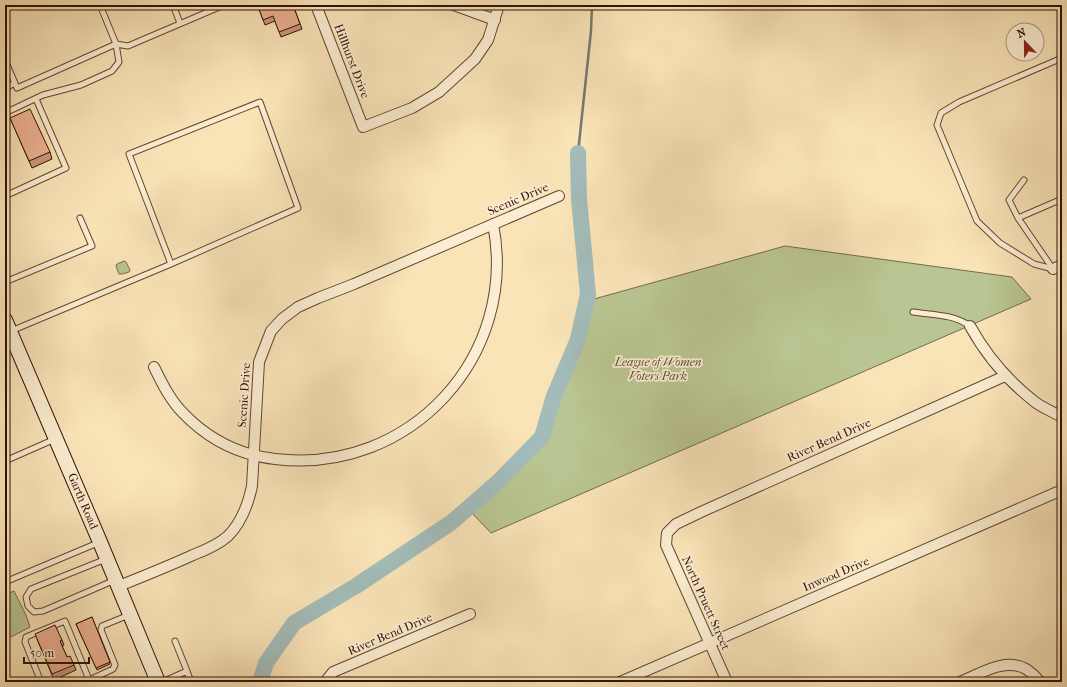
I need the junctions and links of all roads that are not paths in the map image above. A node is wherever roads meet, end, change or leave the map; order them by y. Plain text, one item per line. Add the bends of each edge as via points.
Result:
1 (100, 5) edge
2 (173, 5) edge
3 (224, 5) edge
4 (316, 5) edge
5 (454, 5) edge
6 (499, 5) edge
7 (495, 20) junction
8 (180, 23) junction
9 (116, 44) junction
10 (1062, 58) edge
11 (5, 60) edge
12 (15, 84) junction
13 (5, 88) edge
14 (36, 99) junction
15 (5, 113) edge
16 (1024, 180) dead end
17 (5, 196) edge
18 (559, 196) dead end
19 (1062, 199) edge
20 (80, 218) dead end
21 (1018, 218) junction
22 (493, 224) junction
23 (171, 264) junction
24 (1057, 267) edge
25 (5, 282) edge
26 (913, 312) dead end
27 (8, 326) edge
28 (970, 326) joint
29 (154, 367) dead end
30 (1005, 376) junction
31 (1062, 417) edge
32 (57, 439) junction
33 (253, 455) junction
34 (5, 461) edge
35 (1062, 490) edge
36 (667, 533) joint
37 (100, 542) junction
38 (108, 559) junction
39 (5, 582) edge
40 (118, 583) junction
41 (130, 614) junction
42 (470, 614) dead end
43 (175, 641) dead end
44 (709, 644) junction
45 (187, 671) junction
46 (88, 681) edge
47 (41, 682) edge
48 (158, 682) edge
49 (191, 682) edge
50 (325, 682) edge
51 (620, 682) edge
52 (727, 682) edge
53 (960, 682) edge
54 (1040, 682) edge

1 - 9 lane
2 - 8 lane
3 - 8 lane
4 - 7 street, Hillhurst Drive via 364,127 412,108 439,92 474,59 488,40
5 - 7 street
6 - 7 street
8 - 9 lane via 128,46
9 - 12 lane via 17,88
9 - 14 lane via 119,62 112,71 80,85
10 - 24 lane via 959,102 941,113 937,125 977,221 1000,243 1034,264
11 - 12 lane
12 - 13 lane
14 - 15 lane
14 - 17 lane via 66,168
16 - 21 lane via 1009,200
18 - 22 street, Scenic Drive
19 - 21 lane
20 - 25 lane via 92,246
21 - 24 lane
22 - 33 street, Scenic Drive via 298,307 282,319 271,331 259,362
22 - 33 street via 497,280 488,322 469,364 439,404 422,419 394,436 360,451 304,461
23 - 23 lane via 298,208 260,102 129,154
23 - 27 lane
26 - 28 lane via 952,317
27 - 32 main road, Garth Road
28 - 30 street
29 - 33 street via 172,399 195,425 222,444
30 - 31 street via 1036,403
30 - 36 street, River Bend Drive via 701,512 676,524
32 - 34 lane
32 - 37 main road, Garth Road
33 - 40 street, Scenic Drive via 249,499 243,515 228,536 217,545 161,569
35 - 44 street, Inwood Drive
36 - 44 street, North Pruett Street via 666,545
37 - 38 main road, Garth Road
37 - 39 lane
38 - 40 main road, Garth Road
38 - 40 lane via 31,589 26,596 28,606 34,612 43,611
40 - 41 main road, Garth Road
41 - 46 lane via 102,626 100,630 115,665 113,669
41 - 48 main road, Garth Road
42 - 50 street, River Bend Drive via 333,672
43 - 45 lane
44 - 51 street, Inwood Drive
44 - 52 street, North Pruett Street
45 - 48 lane
45 - 49 lane
46 - 47 lane via 65,621 26,636 25,642
53 - 54 street via 999,666 1009,665 1028,670

